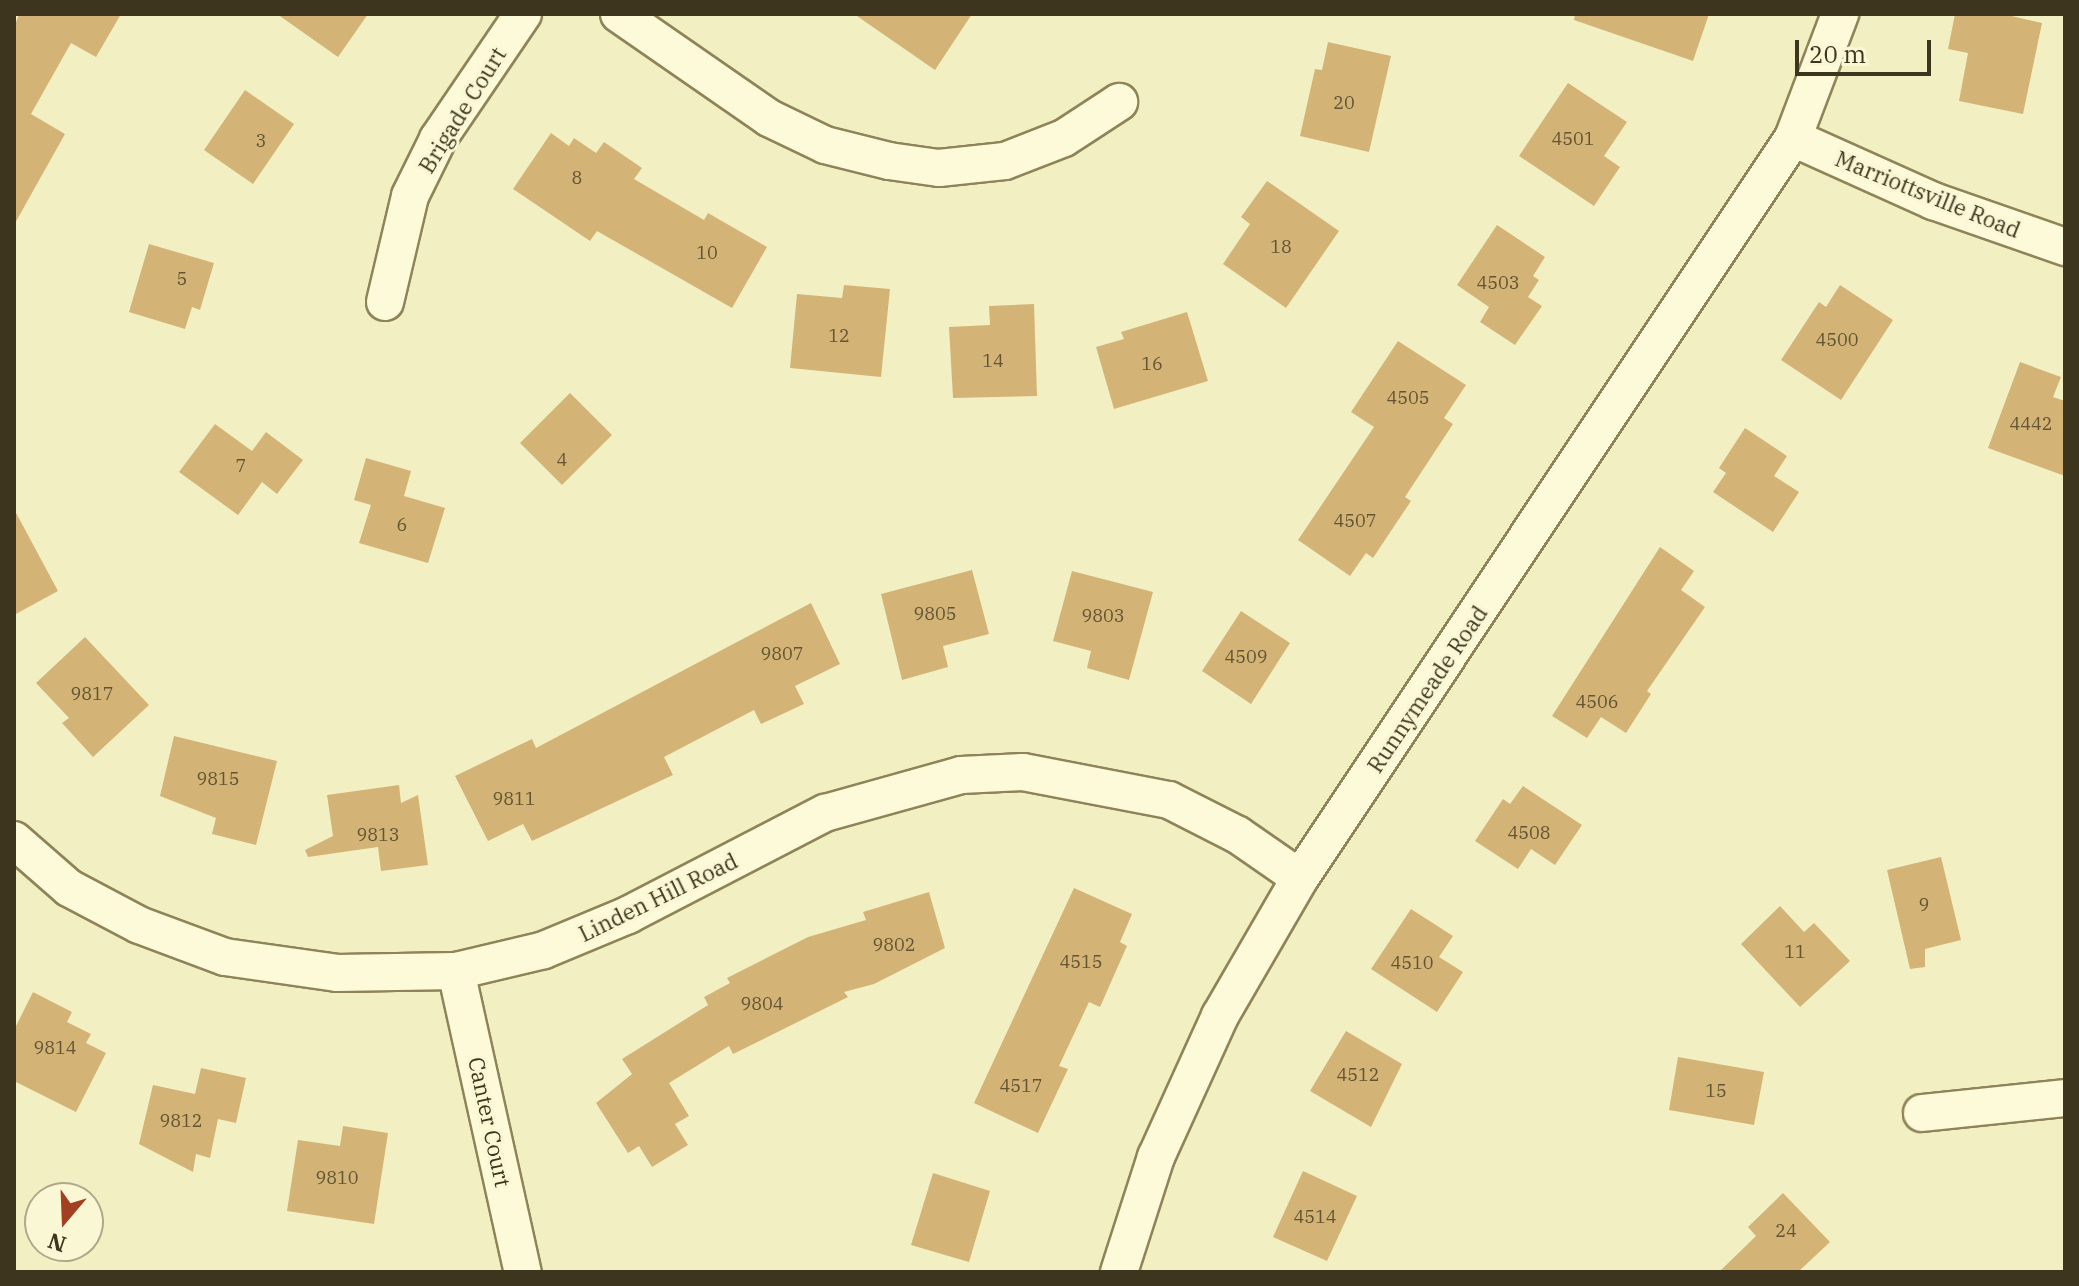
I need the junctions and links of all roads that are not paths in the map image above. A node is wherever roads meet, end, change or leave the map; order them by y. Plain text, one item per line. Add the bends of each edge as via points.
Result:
1 (523, 14) edge
2 (619, 14) edge
3 (1840, 14) edge
4 (1119, 102) dead end
5 (1793, 138) junction
6 (2065, 247) edge
7 (385, 302) dead end
8 (14, 840) edge
9 (1300, 878) junction
10 (456, 971) junction
11 (2065, 1098) edge
12 (1922, 1113) dead end
13 (523, 1272) edge
14 (1119, 1272) edge

1 - 7 street, Brigade Court via 438,139 410,196
2 - 4 street via 769,118 825,145 889,161 939,168 1005,161 1064,138
3 - 5 street
5 - 6 street, Marriottsville Road via 1933,201
5 - 9 street, Runnymeade Road
8 - 10 street, Linden Hill Road via 69,888 139,925 225,957 337,973
9 - 10 street, Linden Hill Road via 1238,835 1169,800 1023,772 961,775 825,813 628,915 544,950
9 - 14 street, Runnymeade Road via 1220,1016 1156,1157
10 - 13 street, Canter Court
11 - 12 street

